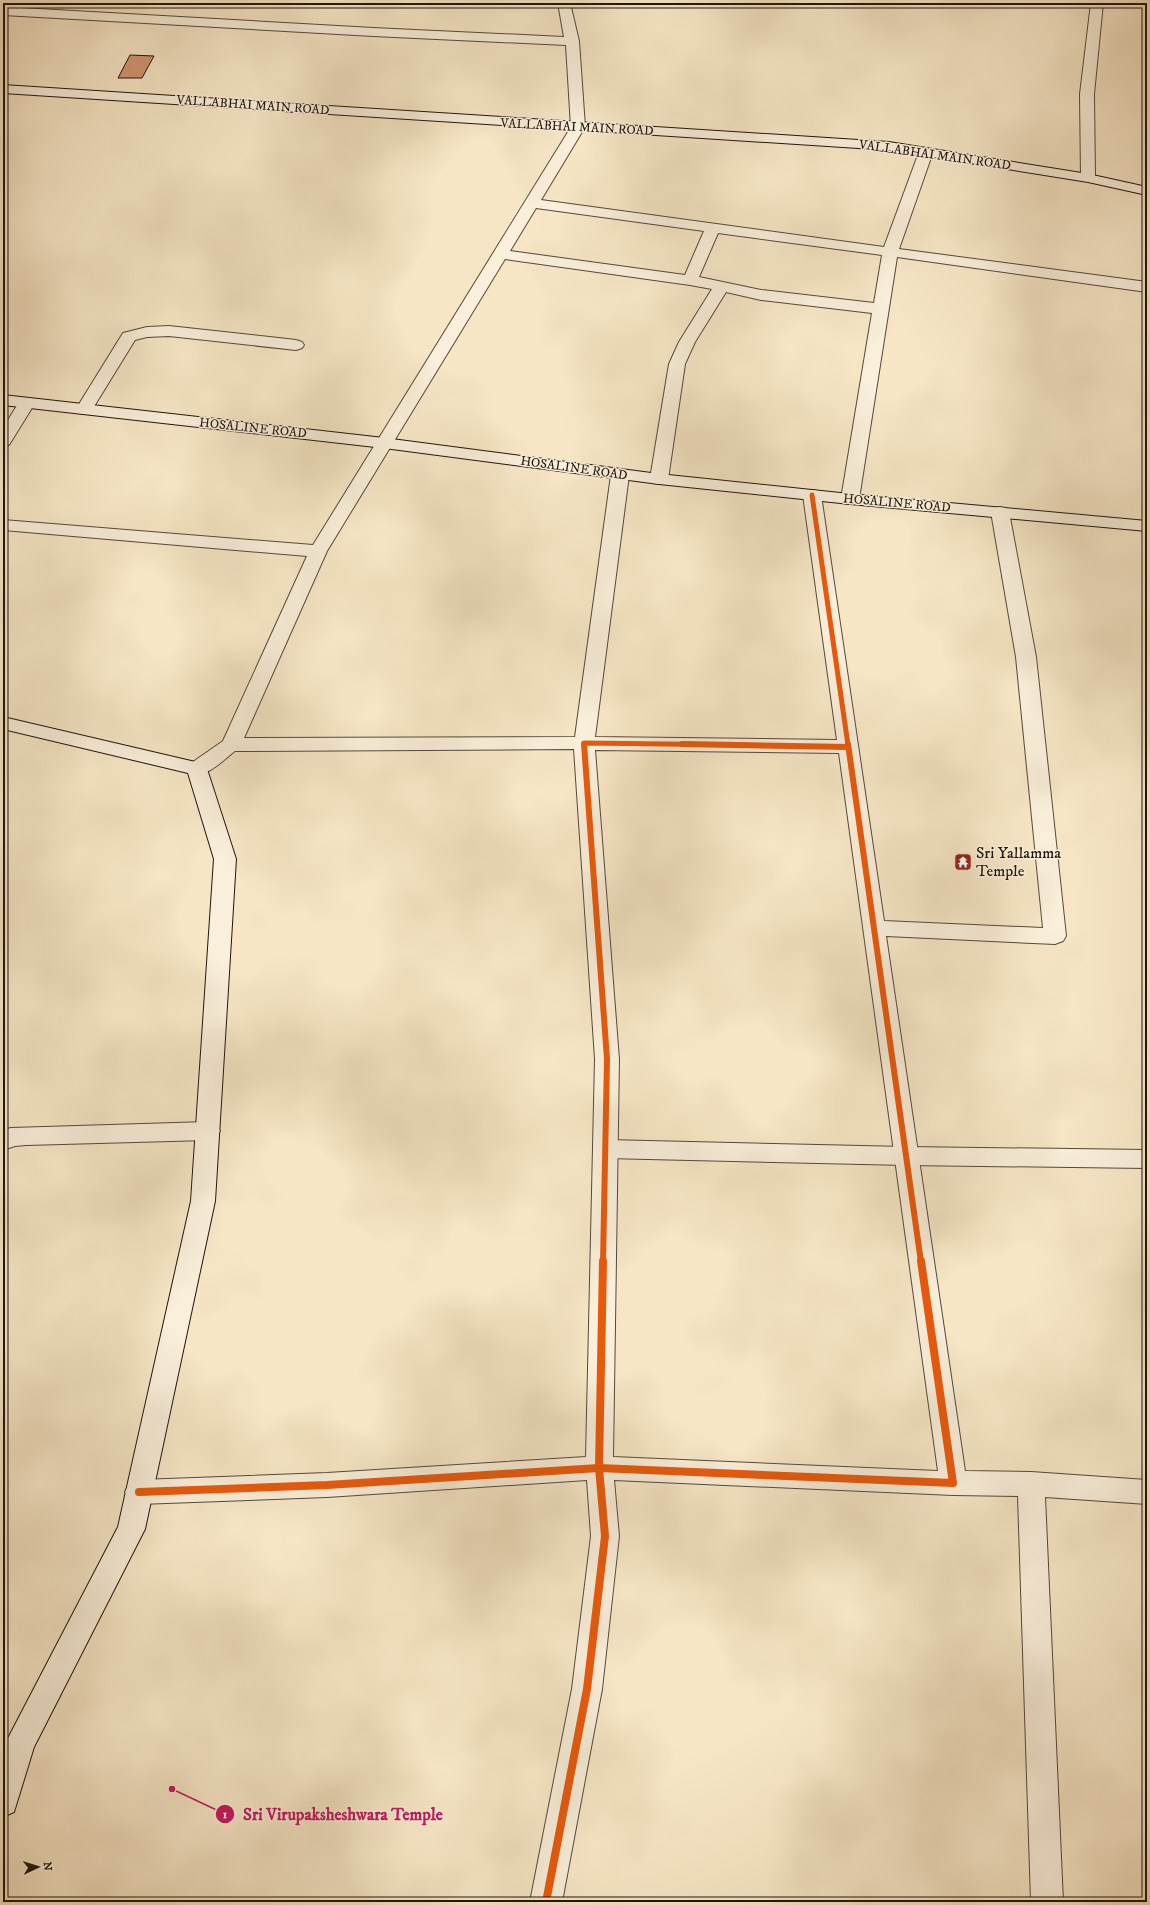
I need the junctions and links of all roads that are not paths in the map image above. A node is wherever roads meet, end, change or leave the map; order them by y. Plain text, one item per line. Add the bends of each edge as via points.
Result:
1 (564, 3) edge
2 (1097, 3) edge
3 (3, 11) edge
4 (572, 41) junction
5 (3, 89) edge
6 (578, 127) junction
7 (926, 152) junction
8 (1088, 178) junction
9 (1147, 191) edge
10 (532, 203) junction
11 (713, 227) junction
12 (890, 252) junction
13 (500, 254) junction
14 (690, 280) junction
15 (722, 286) junction
16 (1147, 287) edge
17 (881, 309) junction
18 (296, 345) dead end
19 (3, 400) edge
20 (27, 403) junction
21 (84, 409) junction
22 (3, 441) edge
23 (384, 443) junction
24 (620, 475) junction
25 (659, 479) junction
26 (812, 495) junction
27 (850, 499) junction
28 (1000, 512) junction
29 (3, 525) edge
30 (1147, 526) edge
31 (318, 551) junction
32 (3, 723) edge
33 (584, 743) junction
34 (231, 745) junction
35 (848, 747) junction
36 (197, 769) junction
37 (874, 928) junction
38 (208, 1131) junction
39 (3, 1141) edge
40 (606, 1149) junction
41 (906, 1156) junction
42 (1147, 1159) edge
43 (598, 1468) junction
44 (953, 1483) junction
45 (1031, 1484) junction
46 (139, 1492) junction
47 (1147, 1492) edge
48 (12, 1744) edge
49 (3, 1802) edge
50 (546, 1902) edge
51 (1047, 1902) edge

1 - 4 street
2 - 8 street via 1087,94
3 - 4 street
4 - 6 street
5 - 6 street, VALLABHAI MAIN ROAD
6 - 7 street, VALLABHAI MAIN ROAD via 723,134 889,146
6 - 10 street
7 - 8 street, VALLABHAI MAIN ROAD
7 - 12 street
8 - 9 street, VALLABHAI MAIN ROAD
10 - 11 street
10 - 13 street
11 - 12 street
11 - 14 street
12 - 16 street
12 - 17 street
13 - 14 street
13 - 23 street
14 - 15 street
15 - 17 street via 761,295
15 - 25 street via 686,342 678,364
17 - 27 street
18 - 21 street via 169,331 138,333 129,336
19 - 20 street, HOSALINE ROAD
20 - 21 street, HOSALINE ROAD
20 - 22 street
21 - 23 street, HOSALINE ROAD
23 - 24 street, HOSALINE ROAD
23 - 31 street
24 - 25 street, HOSALINE ROAD
24 - 33 street
25 - 26 street, HOSALINE ROAD
26 - 27 street, HOSALINE ROAD
26 - 35 street
27 - 28 street, HOSALINE ROAD
28 - 30 street, HOSALINE ROAD
28 - 37 street via 1026,657 1055,936
29 - 31 street
31 - 34 street
32 - 36 street
33 - 34 street
33 - 35 street
33 - 40 street via 607,1060
34 - 36 street
35 - 37 street
36 - 38 street via 224,858
37 - 41 street
38 - 39 street via 26,1136 11,1137
38 - 46 street via 203,1201
40 - 41 street
40 - 43 street
41 - 42 street
41 - 44 street
43 - 44 street
43 - 46 street via 327,1485
43 - 50 street via 605,1536 587,1689
44 - 45 street
45 - 47 street
45 - 51 street
46 - 48 street via 131,1529
48 - 49 street

